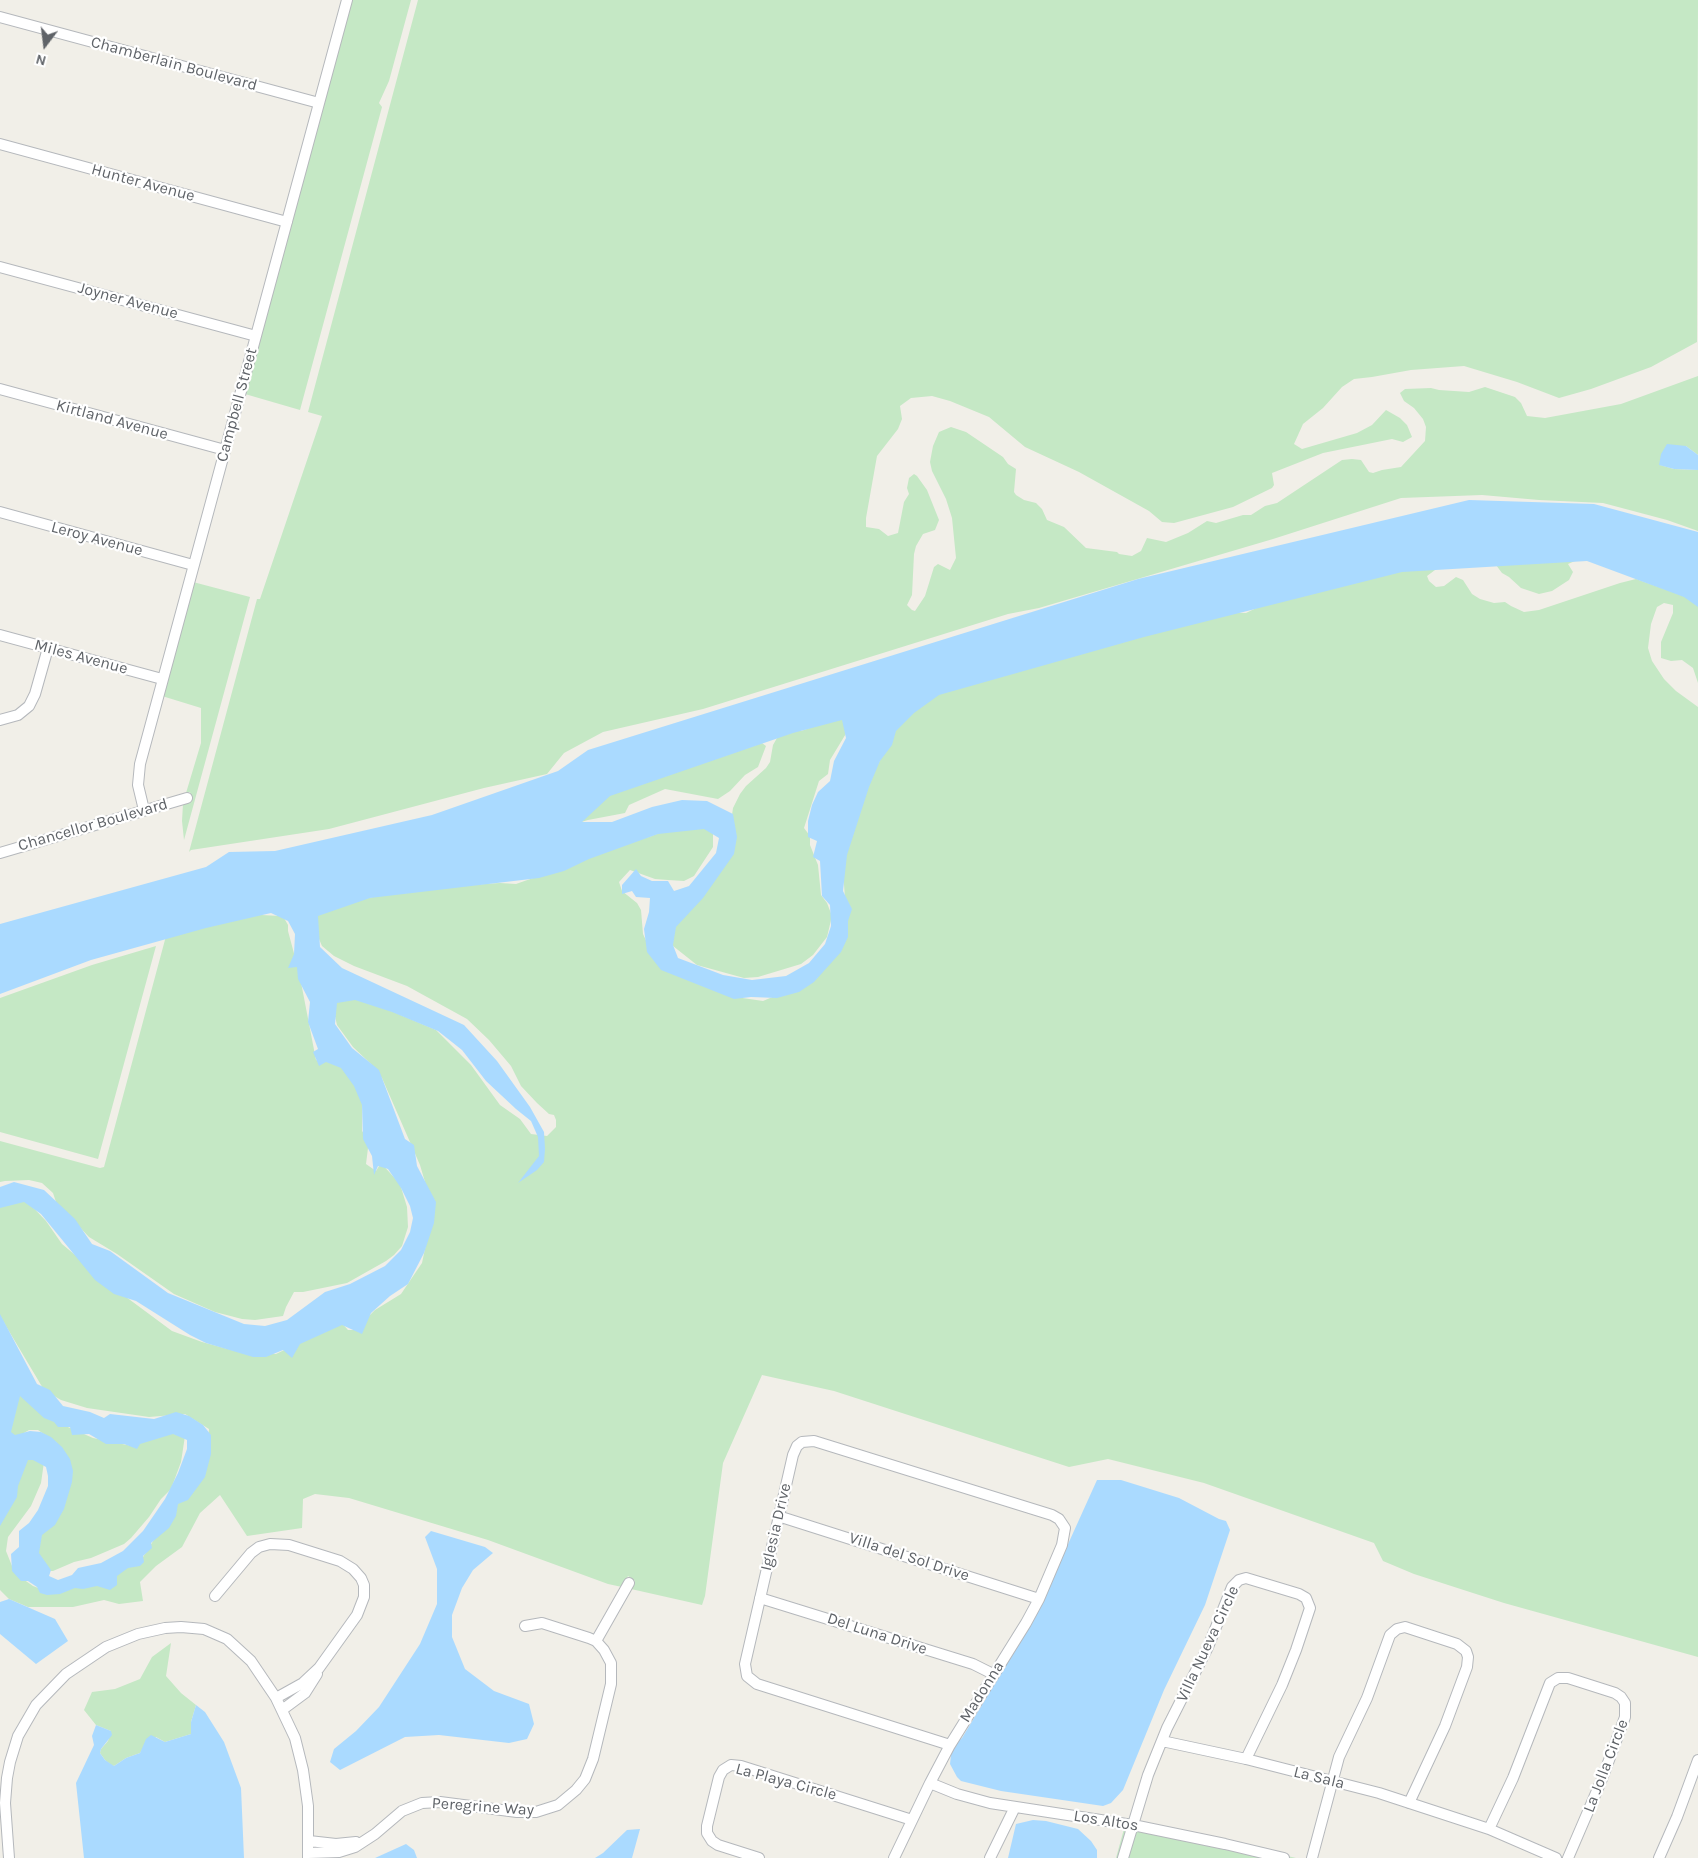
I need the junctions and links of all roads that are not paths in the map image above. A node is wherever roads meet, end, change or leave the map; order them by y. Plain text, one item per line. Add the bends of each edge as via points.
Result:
1 (347, 0) edge
2 (0, 17) edge
3 (319, 103) junction
4 (0, 144) edge
5 (287, 222) junction
6 (0, 267) edge
7 (256, 336) junction
8 (0, 390) edge
9 (225, 450) junction
10 (0, 512) edge
11 (193, 565) junction
12 (0, 635) edge
13 (48, 648) junction
14 (162, 679) junction
15 (0, 720) edge
16 (187, 798) dead end
17 (144, 810) junction
18 (0, 853) edge
19 (778, 1516) junction
20 (1064, 1526) joint
21 (629, 1582) dead end
22 (215, 1596) dead end
23 (760, 1598) junction
24 (1039, 1599) junction
25 (525, 1626) dead end
26 (596, 1641) junction
27 (319, 1668) junction
28 (993, 1674) junction
29 (276, 1698) junction
30 (282, 1710) junction
31 (1162, 1741) junction
32 (950, 1745) junction
33 (1246, 1759) junction
34 (1698, 1760) edge
35 (1332, 1781) junction
36 (930, 1783) junction
37 (1409, 1803) junction
38 (1015, 1807) junction
39 (912, 1820) junction
40 (1133, 1825) junction
41 (1489, 1829) junction
42 (369, 1838) junction
43 (308, 1841) junction
44 (308, 1856) edge
45 (9, 1858) edge
46 (758, 1858) edge
47 (894, 1858) edge
48 (990, 1858) edge
49 (1123, 1858) edge
50 (1284, 1858) edge
51 (1312, 1858) edge
52 (1556, 1858) edge
53 (1568, 1858) edge
54 (1659, 1858) edge

1 - 3 street, Campbell Street
2 - 3 street, Chamberlain Boulevard
3 - 5 street, Campbell Street
4 - 5 street, Hunter Avenue
5 - 7 street, Campbell Street
6 - 7 street, Joyner Avenue
7 - 9 street, Campbell Street
8 - 9 street, Kirtland Avenue
9 - 11 street, Campbell Street
10 - 11 street, Leroy Avenue
11 - 14 street, Campbell Street
12 - 13 street, Miles Avenue
13 - 14 street, Miles Avenue
13 - 15 street via 36,694 29,706 18,715
14 - 17 street, Campbell Street via 138,774
16 - 17 street, Chancellor Boulevard
17 - 18 street, Chancellor Boulevard
19 - 20 street, Iglesia Drive via 793,1453 800,1444 811,1440 1052,1516
19 - 23 street, Iglesia Drive
19 - 24 street, Villa del Sol Drive
20 - 24 street, Madonna via 1062,1545
21 - 26 street
22 - 27 street via 251,1553 270,1544 289,1545 353,1568 364,1585 363,1603
23 - 28 street, Del Luna Drive via 972,1664
23 - 32 street, Iglesia Drive via 745,1664 749,1679
24 - 28 street, Madonna
25 - 26 street via 542,1623
26 - 42 street, Peregrine Way via 607,1654 611,1684 590,1766 585,1779 570,1796 552,1808 526,1813 440,1802 422,1803 402,1811
27 - 29 street via 303,1683
27 - 30 street via 307,1690
28 - 32 street, Madonna
29 - 30 street
29 - 45 street via 238,1648 222,1636 204,1629 181,1627 150,1631 116,1642 94,1654 42,1697 18,1736 5,1791
30 - 43 street via 295,1738 303,1770
31 - 33 street, La Sala
31 - 33 street, Villa Nueva Circle via 1208,1647 1232,1587 1239,1580 1251,1578 1299,1594 1306,1598 1310,1608 1282,1685
31 - 40 street
32 - 36 street, Madonna
33 - 35 street, La Sala
34 - 54 street
35 - 37 street, La Sala
35 - 37 street via 1388,1639 1397,1629 1409,1628 1457,1644 1468,1657 1445,1726
35 - 51 street
36 - 38 street, Los Altos via 967,1798
36 - 39 street, Madonna
37 - 41 street, La Sala
38 - 40 street, Los Altos
38 - 48 street
39 - 46 street, La Playa Circle via 750,1768 731,1765 719,1777 707,1833 718,1845
39 - 47 street, Madonna
40 - 49 street
40 - 50 street, Los Altos
41 - 52 street, La Sala
41 - 53 street, La Jolla Circle via 1550,1683 1558,1678 1568,1678 1615,1693 1624,1700 1625,1717
42 - 43 street, Peregrine Way via 349,1844
42 - 44 street, Peregrine Way via 347,1850
43 - 44 street

